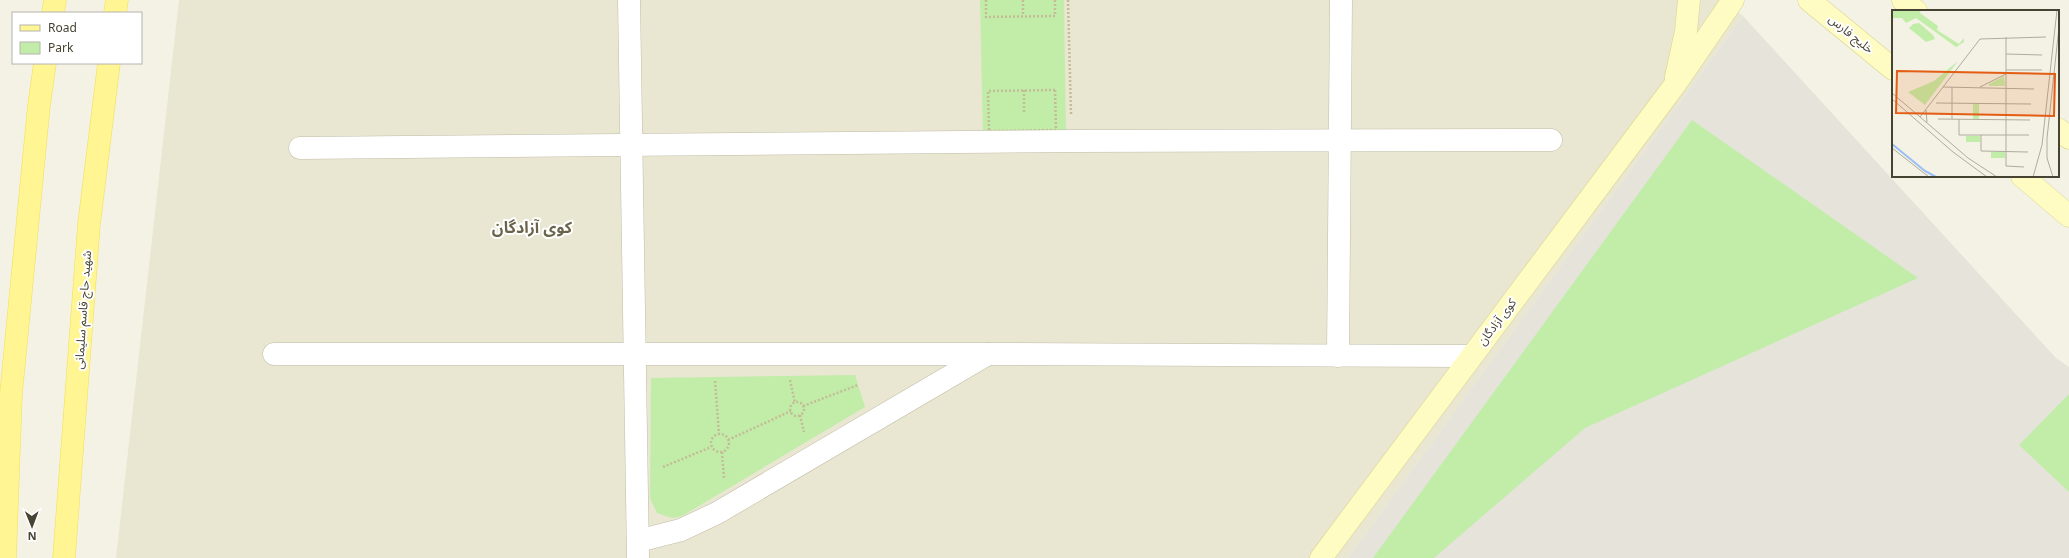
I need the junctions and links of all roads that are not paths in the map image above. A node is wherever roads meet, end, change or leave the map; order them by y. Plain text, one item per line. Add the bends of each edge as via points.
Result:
1 (55, 0) edge
2 (117, 0) edge
3 (629, 0) edge
4 (1341, 0) edge
5 (1689, 0) edge
6 (1733, 0) edge
7 (1809, 0) edge
8 (1903, 0) edge
9 (1915, 10) edge
10 (53, 12) edge
11 (115, 12) edge
12 (45, 64) edge
13 (109, 64) edge
14 (1892, 67) edge
15 (1674, 86) junction
16 (2059, 130) edge
17 (2069, 138) edge
18 (1340, 139) junction
19 (1551, 140) dead end
20 (631, 144) junction
21 (300, 148) dead end
22 (2023, 177) edge
23 (2069, 216) edge
24 (274, 354) dead end
25 (635, 354) junction
26 (989, 354) junction
27 (1338, 356) junction
28 (1472, 356) junction
29 (638, 550) edge
30 (5, 558) edge
31 (64, 558) edge
32 (1321, 558) edge

1 - 10 main road
2 - 11 main road
3 - 20 street
4 - 18 street
5 - 15 street via 1686,30
6 - 15 street, کوی آزادگان
7 - 14 street, خلیج فارس
8 - 9 street
12 - 30 main road via 11,394
13 - 31 main road, شهید حاج قاسم سلیمانی via 89,224
15 - 28 street, کوی آزادگان
16 - 17 street
18 - 19 street
18 - 20 street via 1063,135
18 - 27 street
20 - 21 street
20 - 25 street
22 - 23 street
24 - 25 street
25 - 26 street
25 - 29 street
26 - 27 street
26 - 29 street via 717,513
27 - 28 street
28 - 32 street, کوی آزادگان

